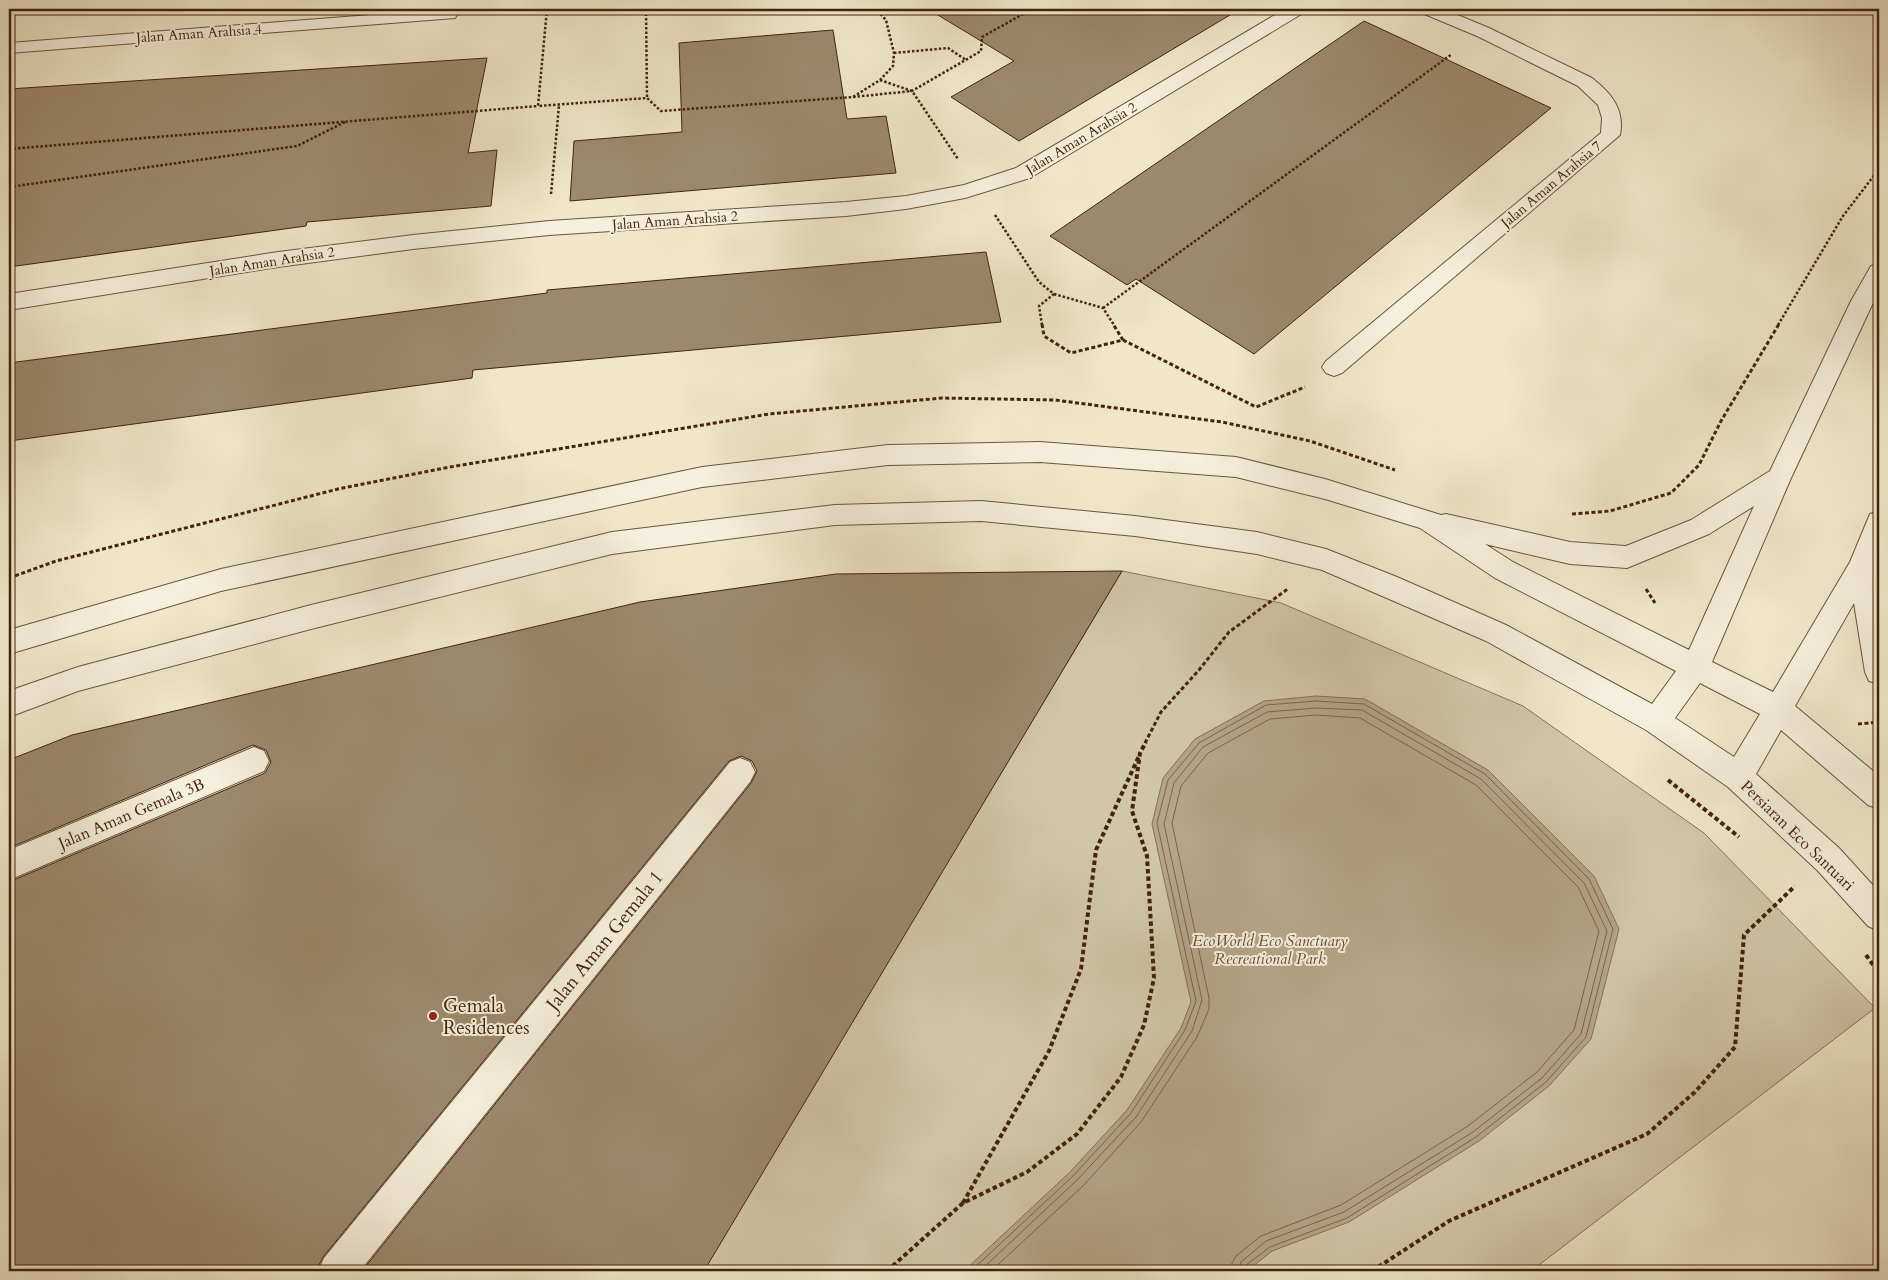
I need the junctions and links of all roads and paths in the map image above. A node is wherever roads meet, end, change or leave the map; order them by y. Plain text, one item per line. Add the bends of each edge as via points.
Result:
1 (547, 9) edge
2 (646, 9) edge
3 (876, 9) edge
4 (1032, 9) edge
5 (1297, 9) edge
6 (1428, 9) edge
7 (449, 14) dead end
8 (1483, 32) junction
9 (9, 48) edge
10 (894, 53) junction
11 (966, 60) junction
12 (880, 80) junction
13 (912, 91) junction
14 (853, 97) junction
15 (647, 98) junction
16 (558, 105) junction
17 (538, 106) junction
18 (348, 121) junction
19 (9, 149) edge
20 (9, 187) edge
21 (978, 188) junction
22 (548, 228) junction
23 (1879, 271) edge
24 (1054, 294) junction
25 (9, 302) edge
26 (1103, 308) junction
27 (1123, 340) junction
28 (1334, 367) joint
29 (1779, 478) junction
30 (1428, 520) junction
31 (1879, 521) edge
32 (1627, 557) junction
33 (1862, 566) junction
34 (1283, 584) dead end
35 (1656, 605) dead end
36 (9, 642) edge
37 (1696, 666) junction
38 (1879, 672) edge
39 (9, 704) edge
40 (1778, 709) junction
41 (1656, 721) junction
42 (1140, 753) junction
43 (254, 761) dead end
44 (740, 772) dead end
45 (1738, 777) junction
46 (1665, 778) dead end
47 (1879, 795) edge
48 (1742, 839) dead end
49 (9, 865) edge
50 (1789, 880) dead end
51 (1795, 886) junction
52 (1802, 892) dead end
53 (1879, 915) edge
54 (1862, 950) dead end
55 (1879, 973) edge
56 (964, 1203) junction
57 (337, 1271) edge
58 (887, 1271) edge
59 (1372, 1271) edge

1 - 17 path
2 - 15 path
3 - 10 path via 886,20
4 - 11 path via 982,37 981,51
5 - 21 street, Jalan Aman Arahsia 2 via 1050,158 1023,173
6 - 8 street, Jalan Aman Arahsia 7
7 - 9 street, Jalan Aman Arahsia 4
8 - 26 path
8 - 28 street, Jalan Aman Arahsia 7 via 1585,82 1600,93 1614,120 1610,134
10 - 11 path via 948,48
10 - 12 path via 893,66
11 - 13 path
12 - 13 path
12 - 14 path
13 - 14 path
13 - 21 path
14 - 15 path via 661,111
15 - 16 path
16 - 17 path
16 - 22 path
17 - 18 path
18 - 19 path
18 - 20 path via 297,146
21 - 22 street, Jalan Aman Arahsia 2 via 861,208
21 - 24 path via 1021,257 1039,282
22 - 25 street, Jalan Aman Arahsia 2 via 318,253
23 - 29 street
24 - 26 path
24 - 27 path via 1039,306 1044,336 1071,353
26 - 27 path
27 - 28 path via 1256,407 1322,380
29 - 32 street via 1700,527
29 - 37 street
30 - 32 street via 1570,553
30 - 36 street via 1236,467 1040,452 888,455 702,477 221,580
30 - 37 street via 1504,570
31 - 33 street
32 - 35 path
33 - 38 street
33 - 40 street
34 - 42 path via 1292,586 1229,632 1161,712
37 - 40 street
37 - 41 street
39 - 41 street, Persiaran Eco Santuari via 78,679 612,543 835,515 981,511 1135,526 1257,543 1326,560 1496,633
40 - 45 street
40 - 47 street
41 - 45 street, Persiaran Eco Santuari
42 - 56 path via 1096,850 1082,969 1049,1051
42 - 56 path via 1132,812 1147,856 1154,978 1144,1025 1121,1077 1077,1134 1027,1172
43 - 49 street, Jalan Aman Gemala 3B
44 - 57 street, Jalan Aman Gemala 1
45 - 53 street, Persiaran Eco Santuari via 1828,859
46 - 48 path
50 - 51 path
51 - 52 path
51 - 59 path via 1744,935 1735,1047 1695,1092 1647,1134 1449,1222
54 - 55 path
56 - 58 path

